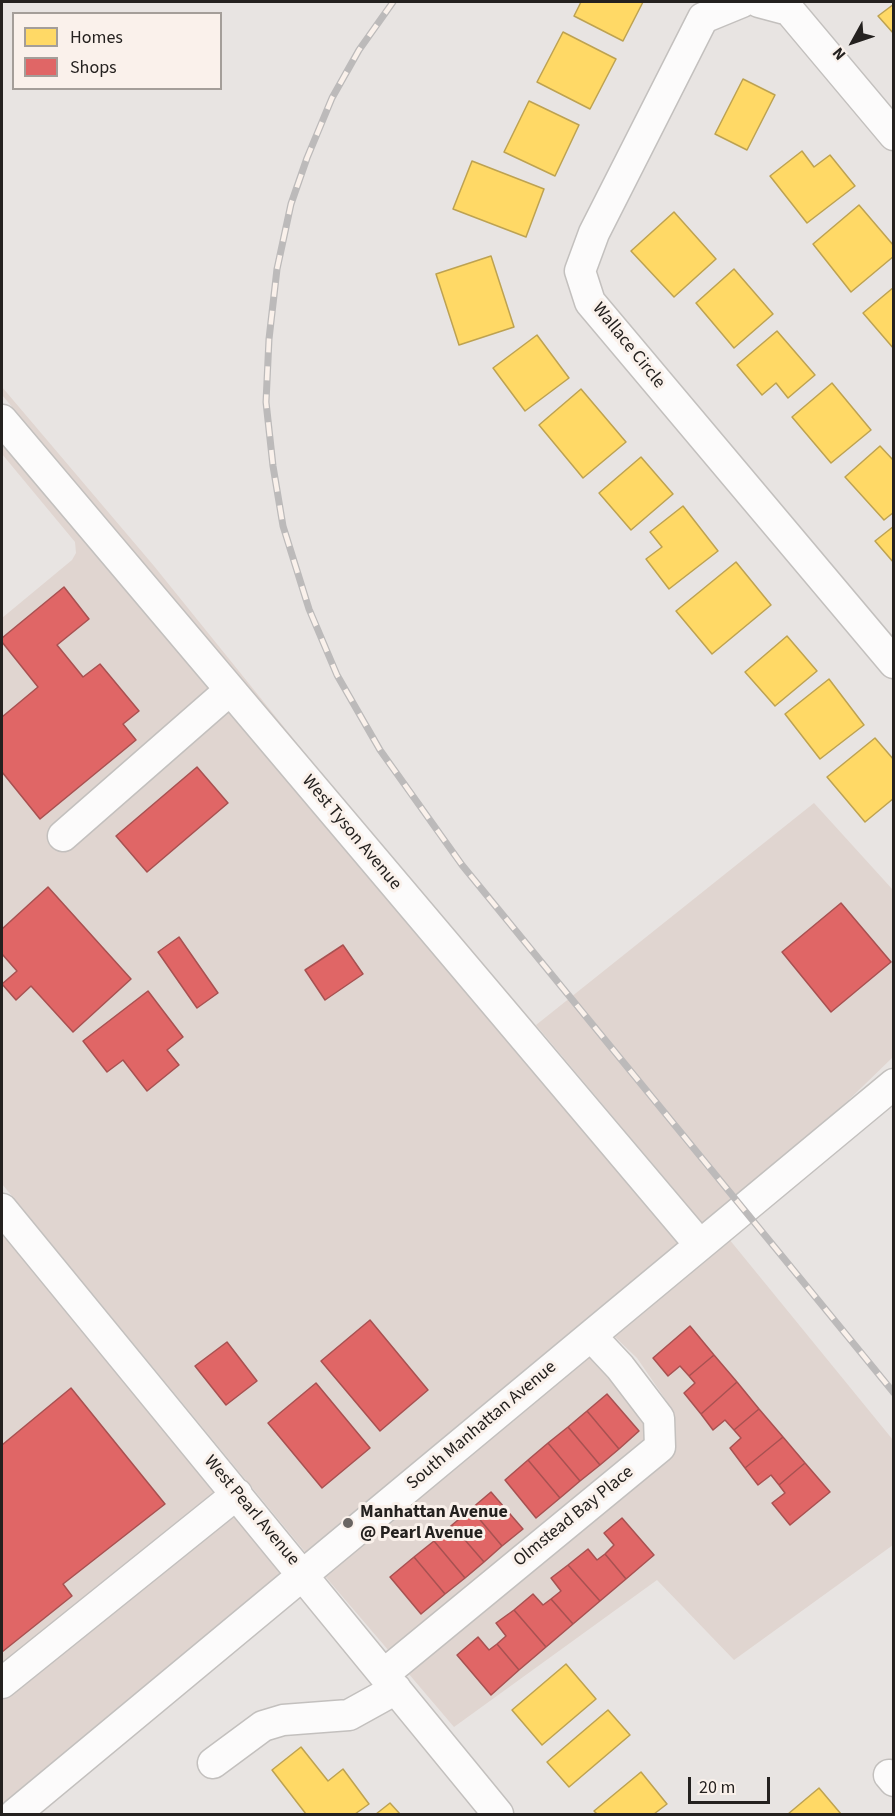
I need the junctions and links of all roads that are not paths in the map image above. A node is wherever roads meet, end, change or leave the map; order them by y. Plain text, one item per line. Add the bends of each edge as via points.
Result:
1 (742, 2) edge
2 (759, 2) edge
3 (894, 135) edge
4 (2, 420) edge
5 (894, 663) edge
6 (230, 690) junction
7 (63, 836) dead end
8 (894, 1084) edge
9 (8, 1229) edge
10 (700, 1245) junction
11 (591, 1336) junction
12 (237, 1494) junction
13 (303, 1574) junction
14 (390, 1681) junction
15 (2, 1683) edge
16 (213, 1763) dead end
17 (15, 1815) edge
18 (498, 1815) edge

1 - 5 street, Wallace Circle via 703,18 594,233 580,271 590,302
2 - 3 street via 789,10
4 - 6 street, West Tyson Avenue
6 - 7 street
6 - 10 street, West Tyson Avenue
8 - 10 street, South Manhattan Avenue
9 - 12 street, West Pearl Avenue
10 - 11 street, South Manhattan Avenue
11 - 13 street, South Manhattan Avenue
11 - 14 street, Olmstead Bay Place via 659,1418 660,1447
12 - 13 street, West Pearl Avenue
12 - 15 street
13 - 14 street, West Pearl Avenue
13 - 17 street, South Manhattan Avenue
14 - 16 street, Olmstead Bay Place via 349,1714 283,1720 263,1726
14 - 18 street, West Pearl Avenue

